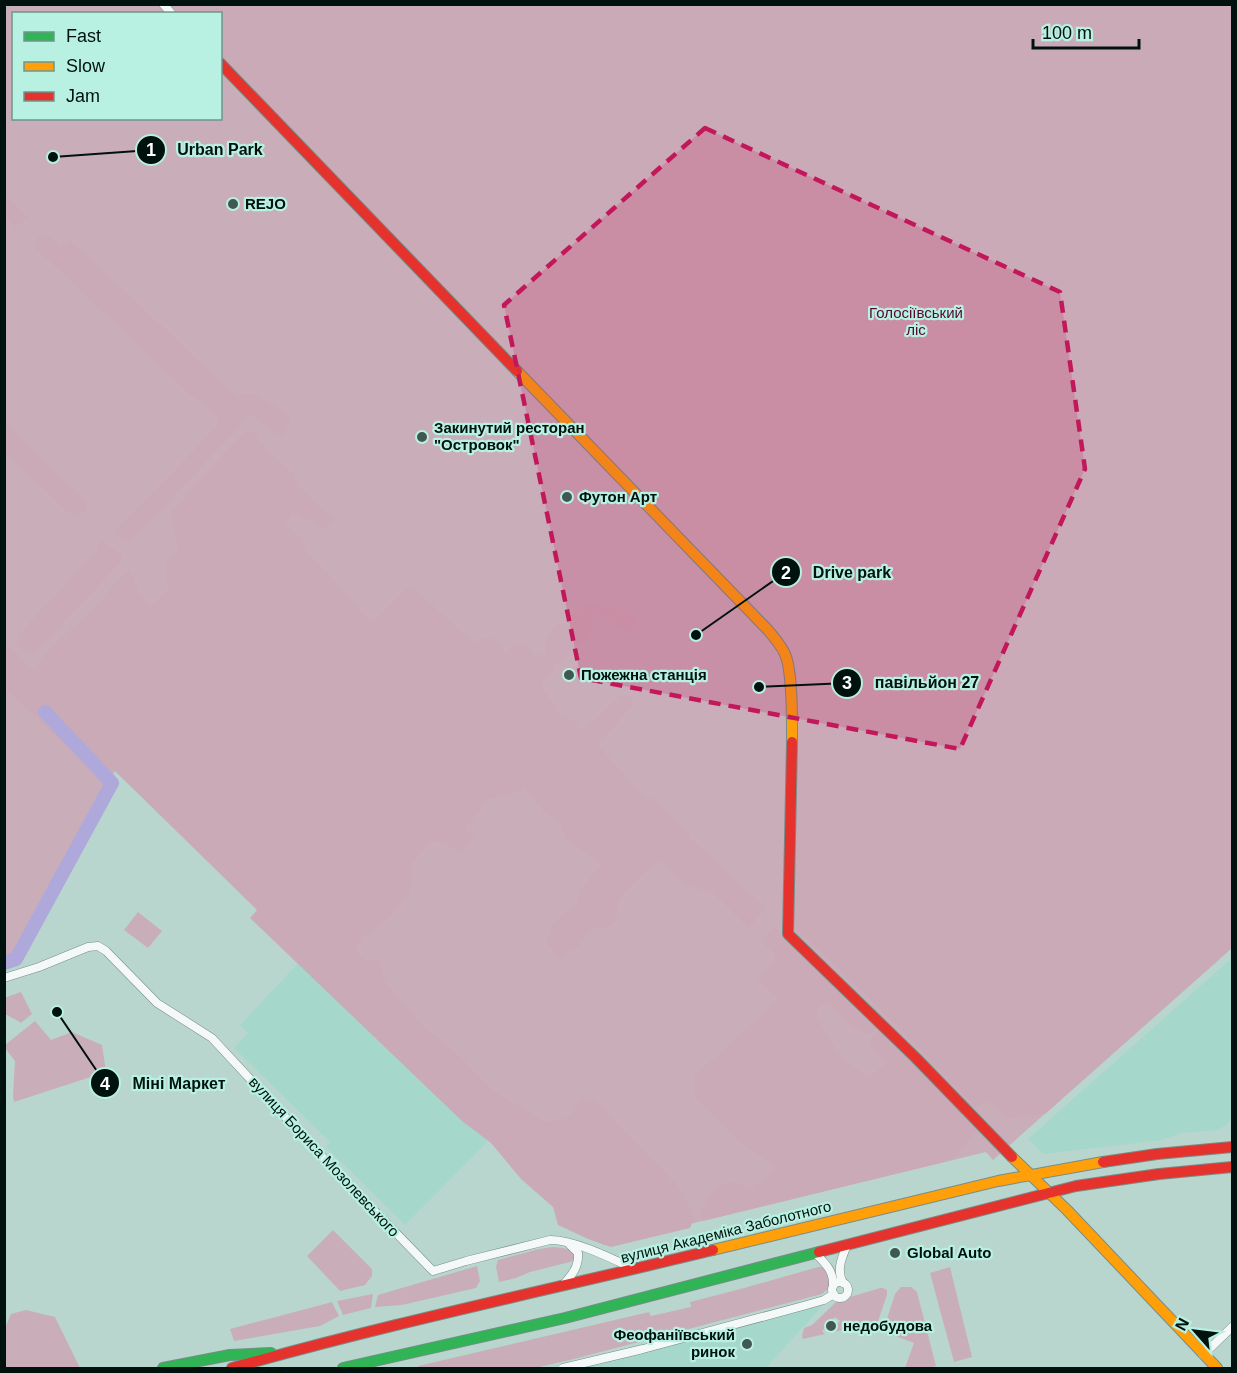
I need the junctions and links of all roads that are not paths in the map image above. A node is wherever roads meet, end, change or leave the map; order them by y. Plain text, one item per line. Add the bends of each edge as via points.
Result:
1 (222, 65) edge
2 (4, 978) edge
3 (1233, 1147) edge
4 (1233, 1167) edge
5 (1031, 1175) junction
6 (1049, 1192) junction
7 (567, 1242) junction
8 (847, 1245) junction
9 (815, 1253) junction
10 (635, 1269) junction
11 (843, 1283) junction
12 (561, 1287) junction
13 (834, 1290) junction
14 (1233, 1327) edge
15 (282, 1353) junction
16 (1203, 1354) junction
17 (163, 1368) edge
18 (232, 1368) edge
19 (343, 1368) edge
20 (563, 1368) edge
21 (1216, 1368) edge

1 - 5 main road via 777,642 785,653 791,696 788,933
2 - 7 street, вулиця Бориса Мозолевського via 88,947 98,946 106,951 157,1003 212,1038 433,1271 550,1240
3 - 5 main road, вулиця Академіка Заболотного
4 - 6 main road via 1116,1179
5 - 6 main road
5 - 10 main road, вулиця Академіка Заболотного
6 - 8 main road
6 - 16 main road
7 - 10 street
7 - 12 street via 578,1253 577,1266
8 - 9 main road
8 - 11 street via 839,1268
9 - 13 street via 832,1272
9 - 19 main road via 564,1318
10 - 12 main road, вулиця Академіка Заболотного
11 - 13 street via 838,1282
11 - 13 street via 848,1289 846,1294 840,1297
12 - 15 main road, вулиця Академіка Заболотного
13 - 20 street via 824,1300
14 - 16 street
15 - 17 main road via 237,1353
15 - 18 main road, вулиця Академіка Заболотного
16 - 21 main road

